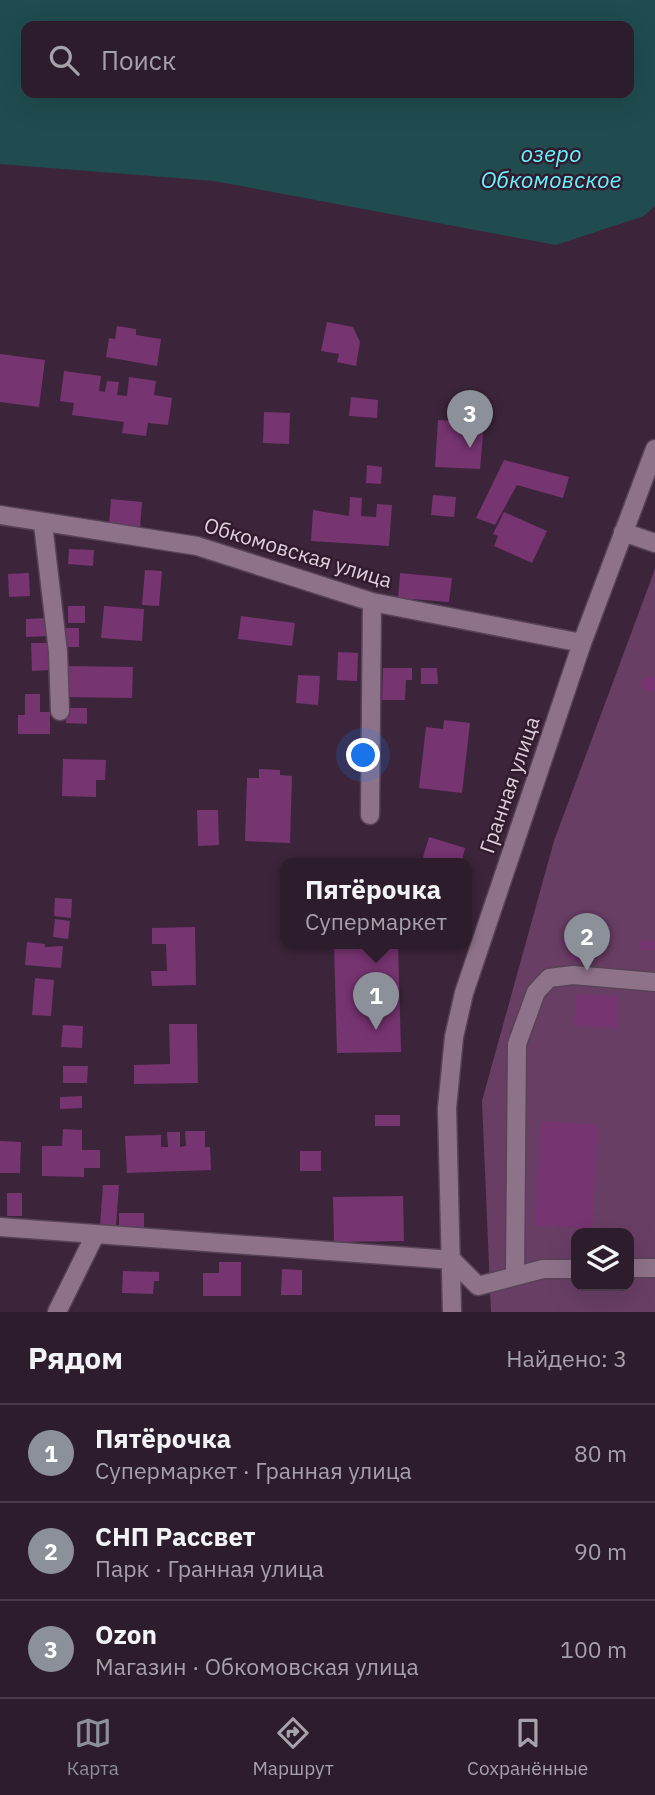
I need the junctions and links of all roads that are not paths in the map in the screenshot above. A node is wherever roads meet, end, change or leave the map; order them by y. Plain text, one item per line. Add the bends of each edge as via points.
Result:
1 (655, 449) edge
2 (0, 515) edge
3 (43, 523) junction
4 (623, 532) junction
5 (655, 543) edge
6 (372, 602) junction
7 (582, 643) junction
8 (60, 711) dead end
9 (370, 815) dead end
10 (655, 982) edge
11 (0, 1227) edge
12 (95, 1235) junction
13 (452, 1260) junction
14 (634, 1268) edge
15 (655, 1268) edge
16 (571, 1269) edge
17 (515, 1275) junction
18 (57, 1312) edge
19 (452, 1312) edge

1 - 4 street, Гранная улица
2 - 3 street, Обкомовская улица
3 - 6 street, Обкомовская улица via 197,545
3 - 8 street
4 - 5 street
4 - 7 street, Гранная улица
6 - 7 street, Обкомовская улица
6 - 9 street
7 - 13 street, Гранная улица via 464,993 454,1037 447,1108
10 - 17 street via 573,975 549,978 536,992 517,1044
11 - 12 street
12 - 13 street
12 - 18 street
13 - 17 street via 478,1286
13 - 19 street, Гранная улица
14 - 15 street
16 - 17 street

